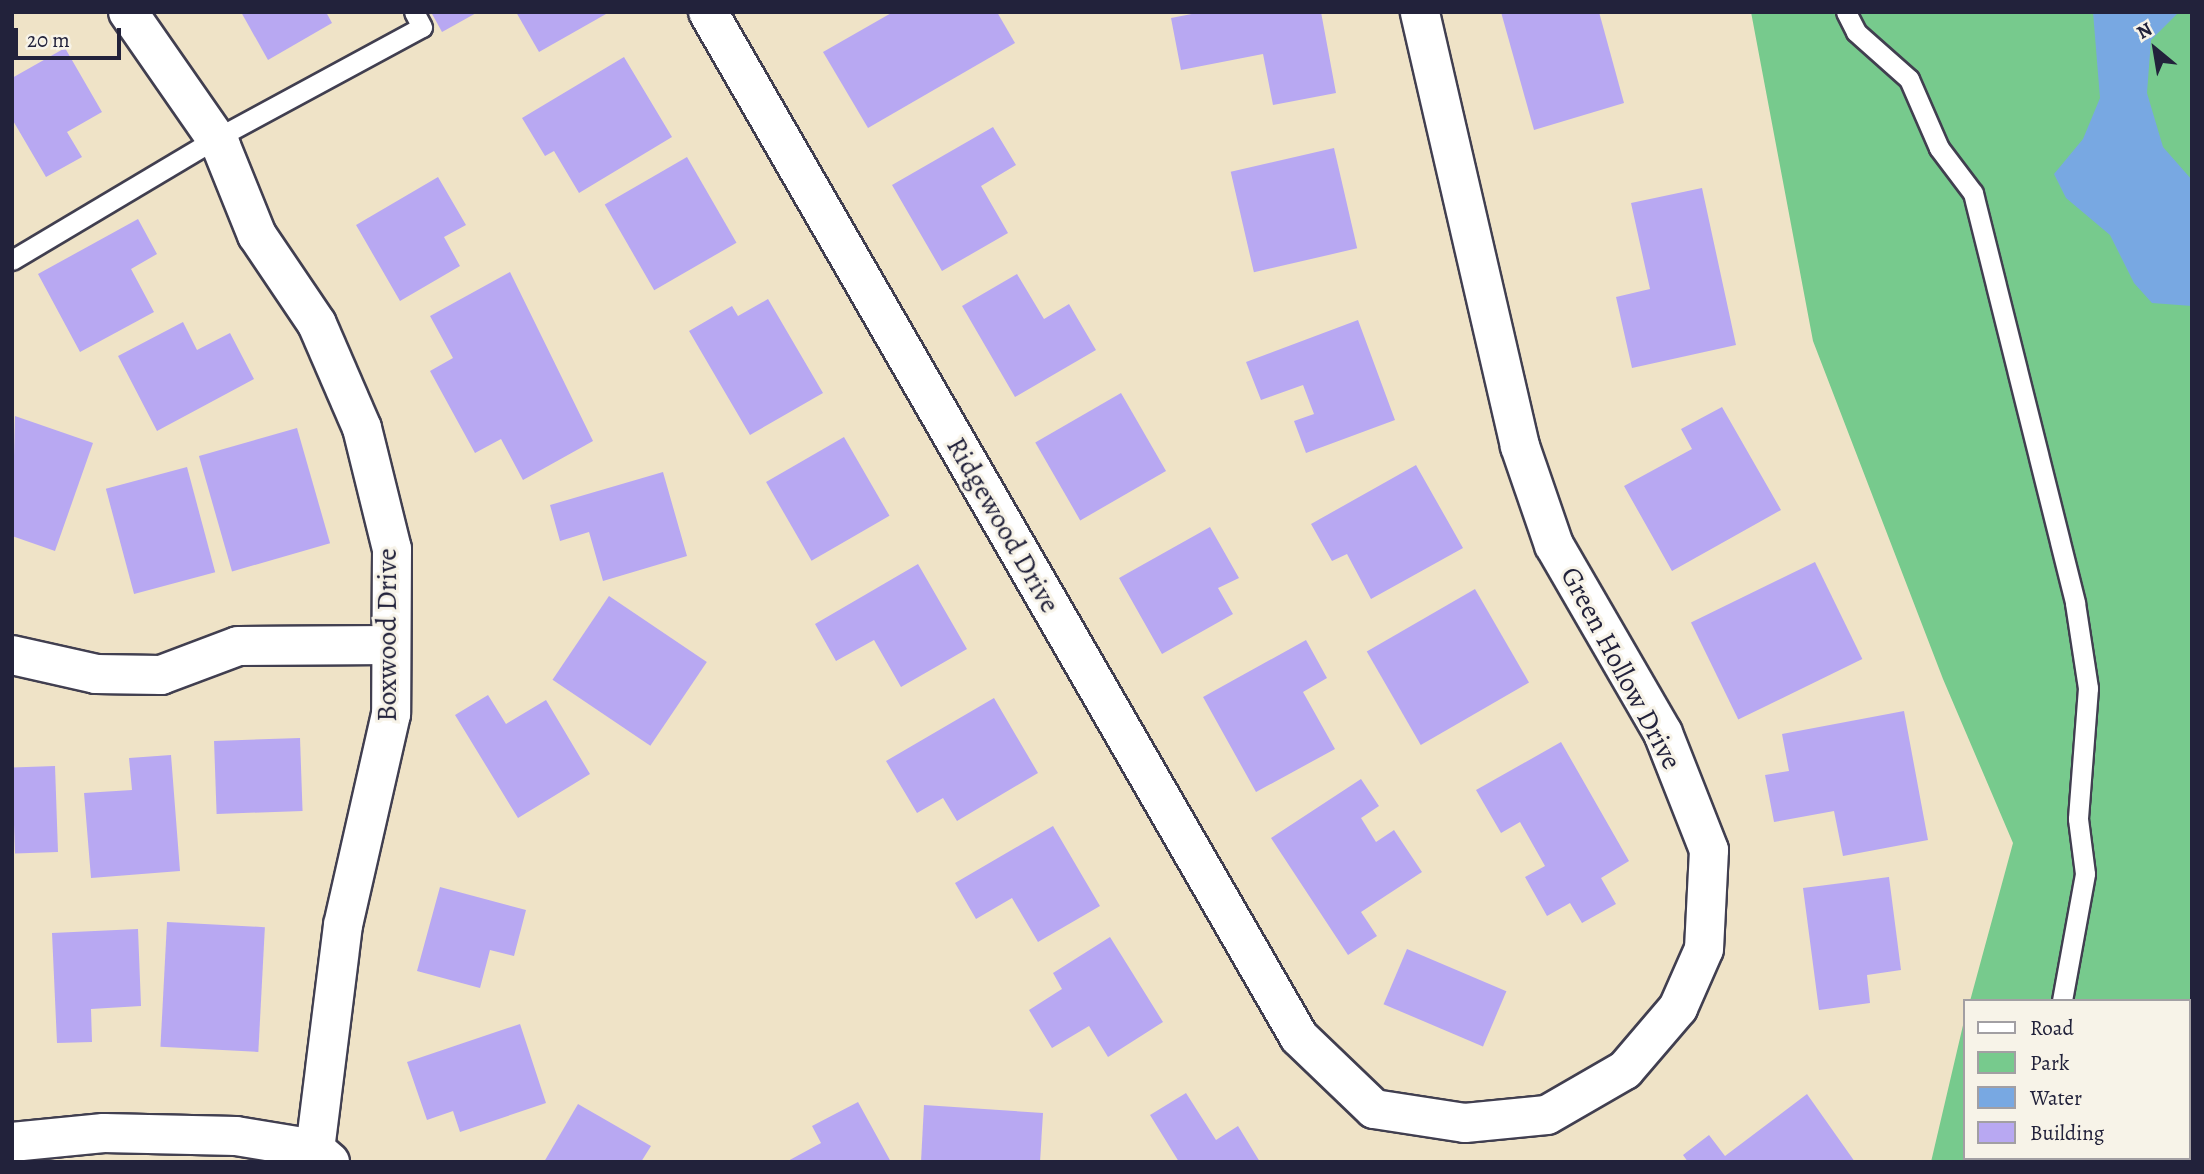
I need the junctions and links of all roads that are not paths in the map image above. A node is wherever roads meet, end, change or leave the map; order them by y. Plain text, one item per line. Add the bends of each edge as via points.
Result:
1 (128, 12) edge
2 (414, 12) edge
3 (708, 12) edge
4 (1420, 12) edge
5 (1846, 12) edge
6 (215, 139) junction
7 (12, 260) edge
8 (391, 645) junction
9 (12, 655) edge
10 (2062, 999) edge
11 (1299, 1037) joint
12 (12, 1142) edge
13 (323, 1156) edge

1 - 6 street, Boxwood Drive
2 - 6 lane via 422,27
3 - 11 street, Ridgewood Drive
4 - 11 street, Green Hollow Drive via 1524,458 1555,545 1664,733 1709,849 1704,949 1678,1008 1625,1070 1546,1115 1465,1122 1374,1109
5 - 10 lane via 1856,32 1909,79 1939,148 1973,192 2075,603 2088,688 2078,819 2085,874
6 - 7 lane
6 - 8 street, Boxwood Drive via 257,235 317,324 362,428 392,549
8 - 9 street via 238,646 162,675 96,674
8 - 13 street, Boxwood Drive via 391,715 342,925
12 - 13 street via 104,1133 236,1136

